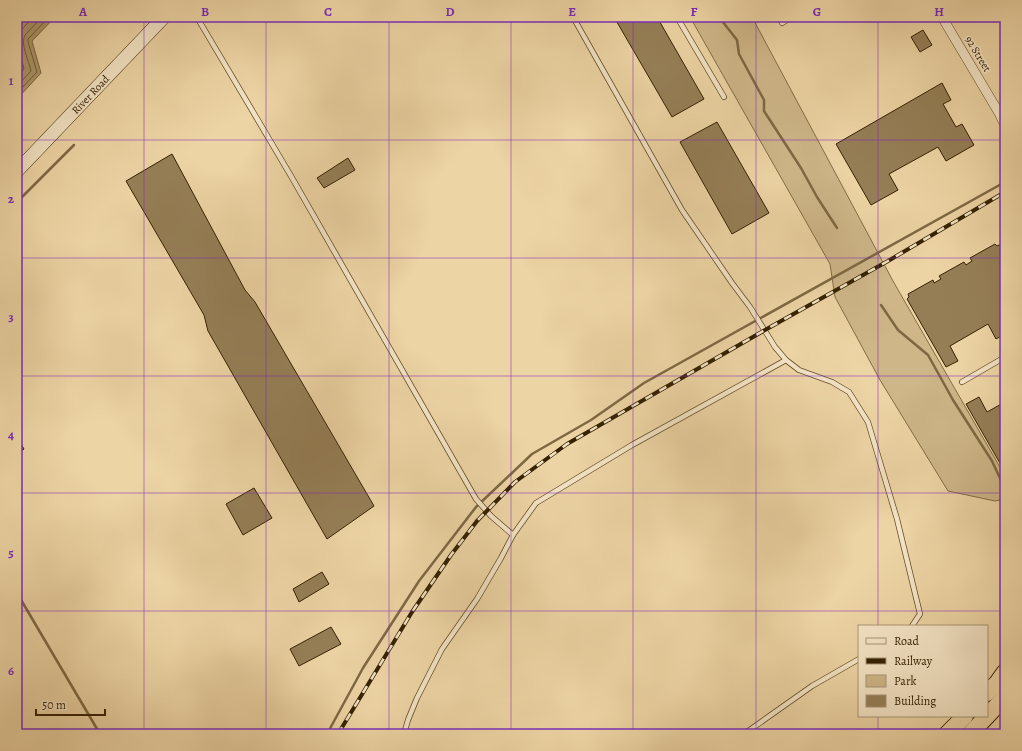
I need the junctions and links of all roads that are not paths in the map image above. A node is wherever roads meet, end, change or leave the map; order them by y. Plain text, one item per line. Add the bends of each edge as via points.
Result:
1 (164, 17) edge
2 (196, 17) edge
3 (573, 17) edge
4 (677, 17) edge
5 (779, 17) edge
6 (792, 17) edge
7 (942, 17) edge
8 (724, 98) dead end
9 (1005, 124) edge
10 (17, 171) edge
11 (1005, 357) edge
12 (786, 360) junction
13 (962, 382) dead end
14 (513, 535) junction
15 (913, 625) edge
16 (858, 660) edge
17 (1005, 672) edge
18 (988, 692) edge
19 (1005, 697) edge
20 (988, 715) edge
21 (963, 717) edge
22 (986, 717) edge
23 (17, 730) edge
24 (19, 734) edge
25 (404, 734) edge
26 (744, 734) edge
27 (947, 734) edge
28 (970, 734) edge

1 - 10 main road, River Road
2 - 14 lane via 291,176 476,499
3 - 12 lane via 682,210
4 - 8 lane
5 - 6 lane via 782,23
7 - 9 street, 92 Street
11 - 13 lane
12 - 14 lane via 632,445 536,503
12 - 15 lane via 799,370 832,382 849,392 868,422 897,519 920,614
14 - 25 lane via 477,599 442,649 417,698
16 - 26 lane via 812,686
17 - 18 highway
19 - 20 highway
21 - 27 highway
22 - 28 highway
23 - 24 lane

